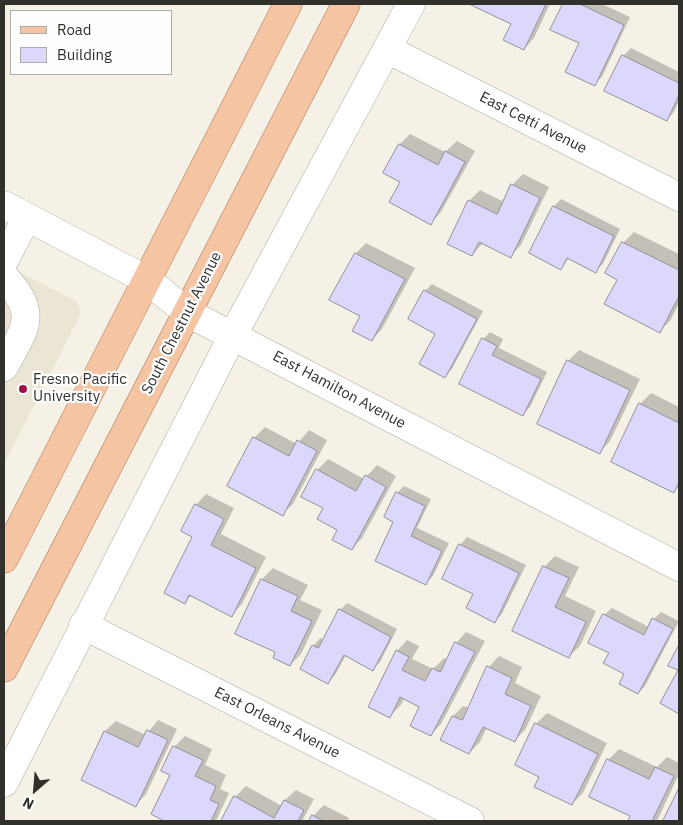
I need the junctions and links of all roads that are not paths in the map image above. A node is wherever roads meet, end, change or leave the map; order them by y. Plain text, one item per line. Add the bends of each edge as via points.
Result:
1 (288, 4) edge
2 (346, 4) edge
3 (411, 4) edge
4 (387, 49) junction
5 (679, 197) edge
6 (15, 211) edge
7 (4, 261) edge
8 (4, 276) edge
9 (147, 280) junction
10 (188, 313) junction
11 (233, 335) junction
12 (4, 367) edge
13 (4, 559) edge
14 (679, 567) edge
15 (84, 625) junction
16 (4, 668) edge
17 (4, 783) edge
18 (470, 821) edge

1 - 9 main road
2 - 10 main road, South Chestnut Avenue
3 - 4 street
4 - 5 street, East Cetti Avenue
4 - 11 street
6 - 7 street
6 - 9 street, East Hamilton Avenue
8 - 12 street via 18,292 25,309 26,326
9 - 10 street, East Hamilton Avenue
9 - 13 main road
10 - 11 street, East Hamilton Avenue
10 - 16 main road, South Chestnut Avenue
11 - 14 street, East Hamilton Avenue
11 - 15 street
15 - 17 street
15 - 18 street, East Orleans Avenue

